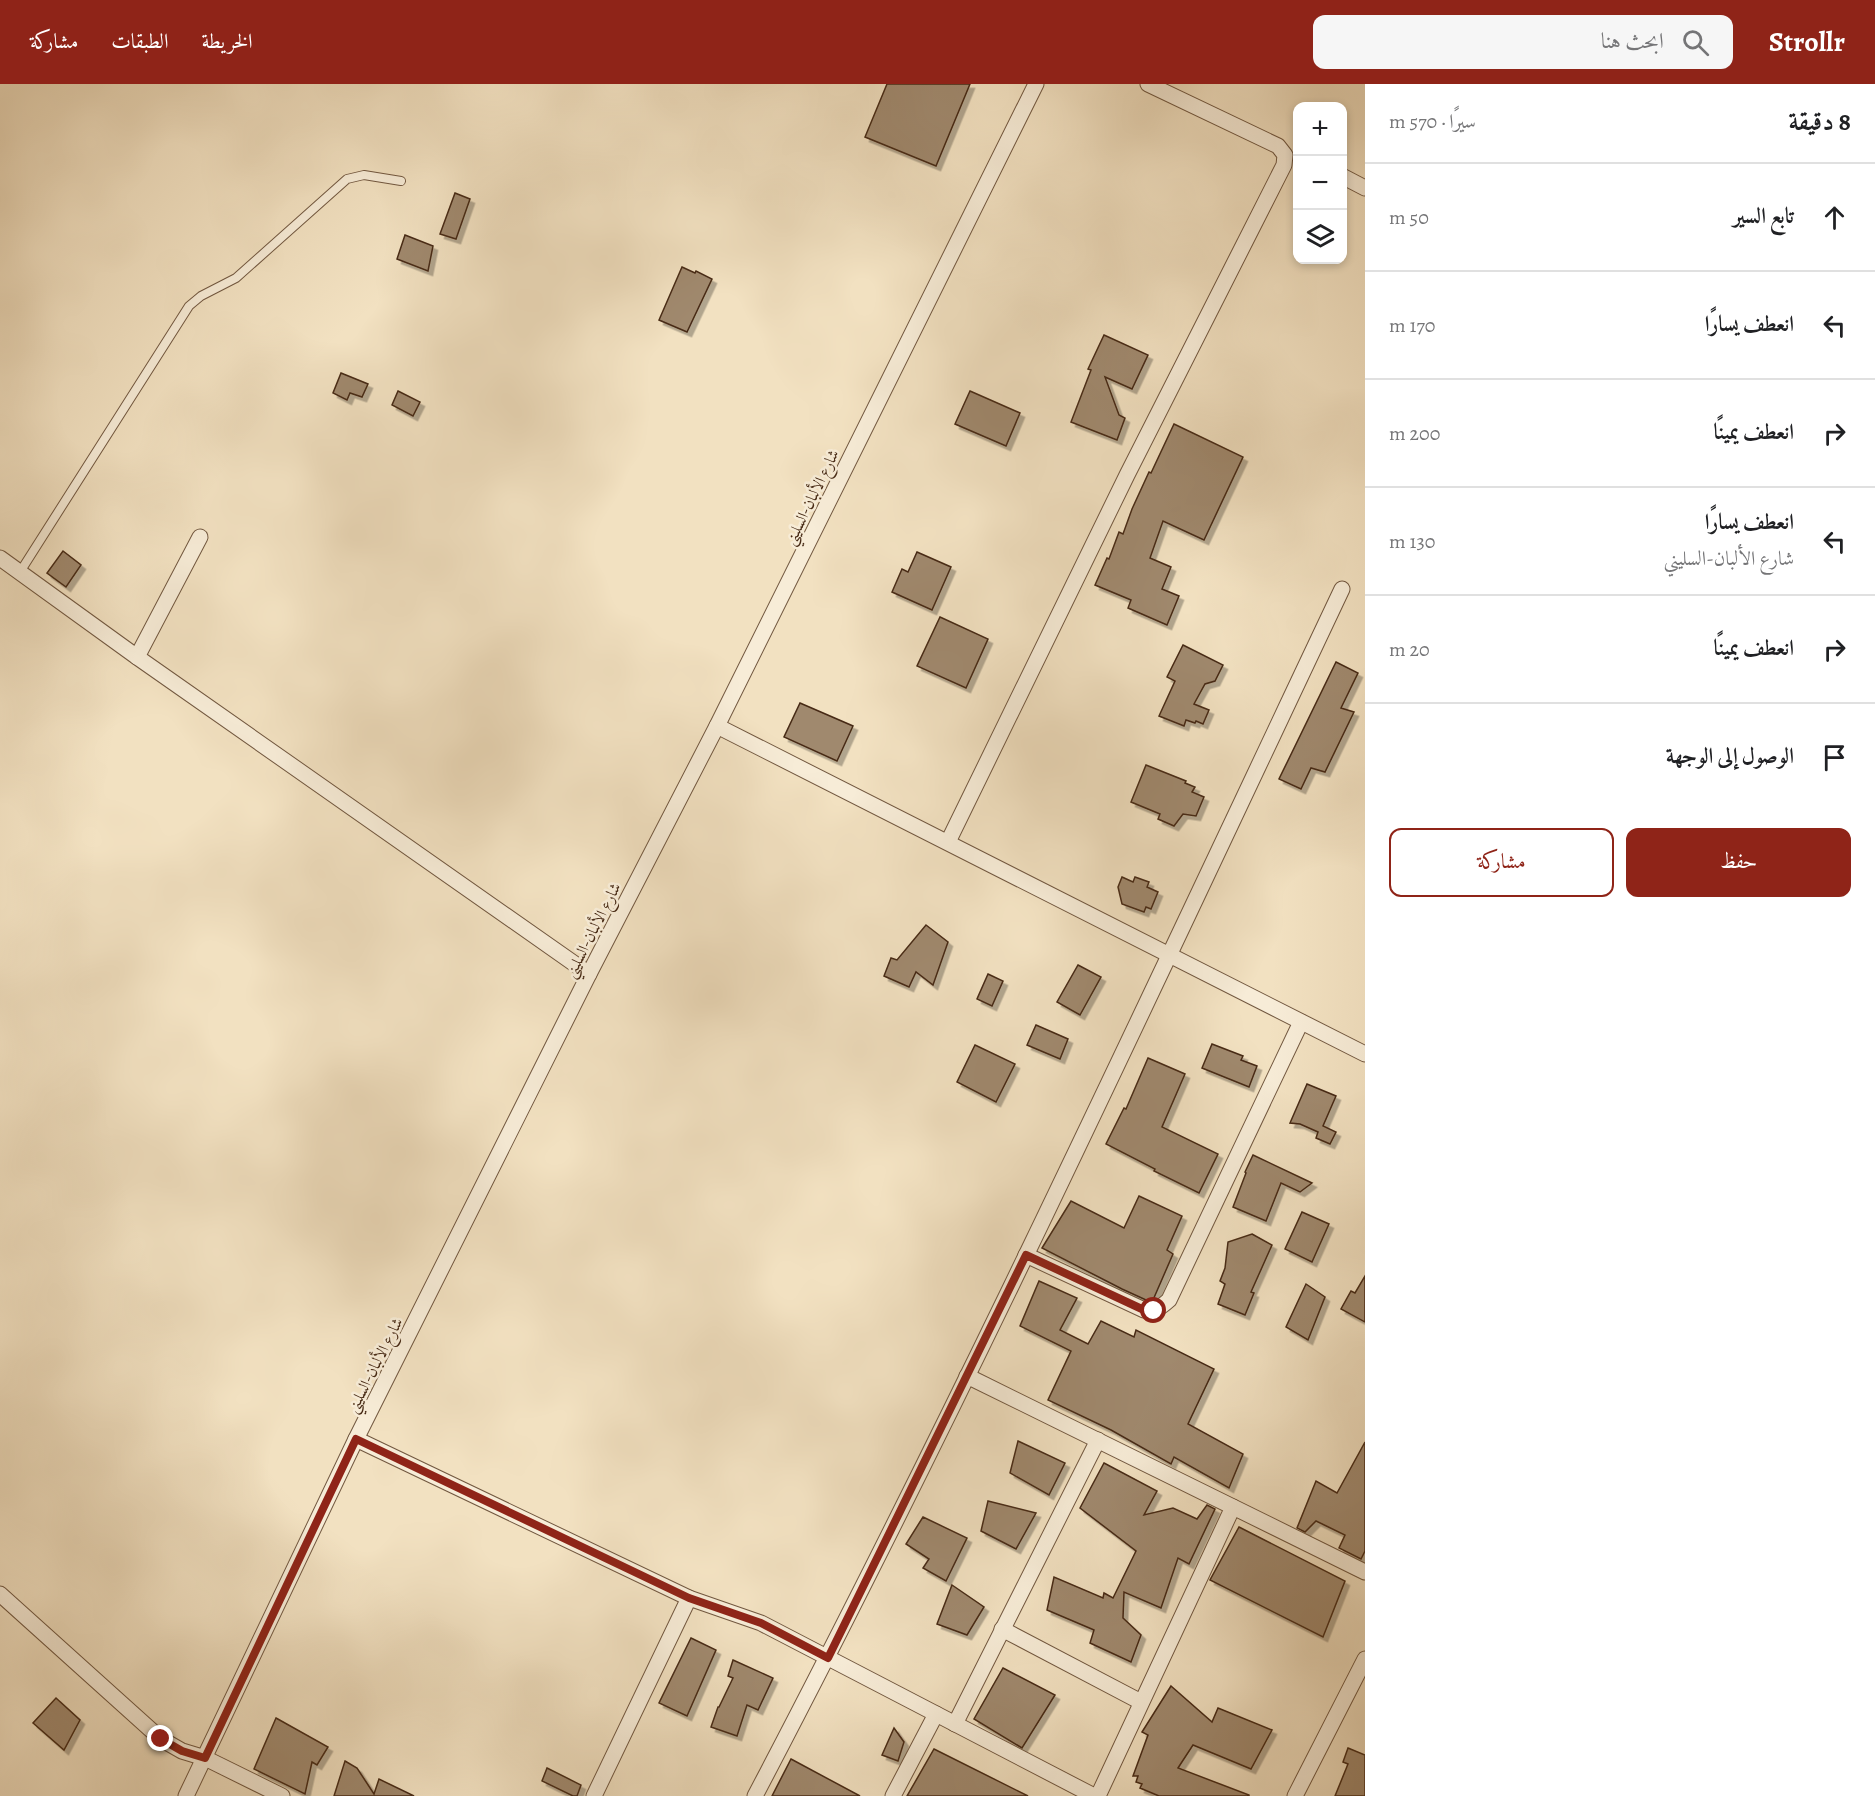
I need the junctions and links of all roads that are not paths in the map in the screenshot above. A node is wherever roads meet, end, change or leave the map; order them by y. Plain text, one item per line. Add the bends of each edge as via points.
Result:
1 (1036, 84) edge
2 (1148, 84) edge
3 (1291, 157) edge
4 (1347, 179) edge
5 (401, 181) dead end
6 (1365, 188) edge
7 (200, 537) dead end
8 (0, 558) edge
9 (20, 572) junction
10 (1342, 589) dead end
11 (137, 657) junction
12 (717, 726) junction
13 (948, 842) junction
14 (1169, 955) junction
15 (589, 974) junction
16 (1301, 1022) junction
17 (1365, 1054) edge
18 (1026, 1255) junction
19 (967, 1376) junction
20 (356, 1439) junction
21 (1098, 1440) junction
22 (1233, 1507) junction
23 (1365, 1572) edge
24 (0, 1594) edge
25 (689, 1598) junction
26 (1002, 1629) junction
27 (828, 1658) junction
28 (1365, 1659) edge
29 (1142, 1702) junction
30 (936, 1714) junction
31 (955, 1724) junction
32 (205, 1758) junction
33 (186, 1796) edge
34 (282, 1796) edge
35 (594, 1796) edge
36 (755, 1796) edge
37 (893, 1796) edge
38 (1096, 1796) edge
39 (1295, 1796) edge

1 - 12 street, شارع الألبان-السليني
2 - 3 street via 1278,146
3 - 13 street via 1122,486
4 - 6 street
5 - 9 lane via 364,175 347,179 236,278 189,306
7 - 11 street
8 - 9 street
9 - 11 street
10 - 14 street
11 - 15 street
12 - 13 street
12 - 15 street, شارع الألبان-السليني
13 - 14 street
14 - 16 street
14 - 18 street
15 - 20 street, شارع الألبان-السليني
16 - 17 street
16 - 18 street via 1169,1300 1161,1308 1144,1310
18 - 19 street
19 - 21 street
19 - 27 street
20 - 25 street
20 - 32 street, شارع الألبان-السليني
21 - 22 street
21 - 26 street
22 - 23 street
22 - 29 street
24 - 32 street via 161,1739
25 - 27 street via 761,1623
25 - 35 street
26 - 29 street
26 - 31 street
27 - 30 street
27 - 36 street
28 - 39 street
29 - 38 street
30 - 31 street
30 - 37 street
31 - 38 street
32 - 33 street, شارع الألبان-السليني
32 - 34 street

